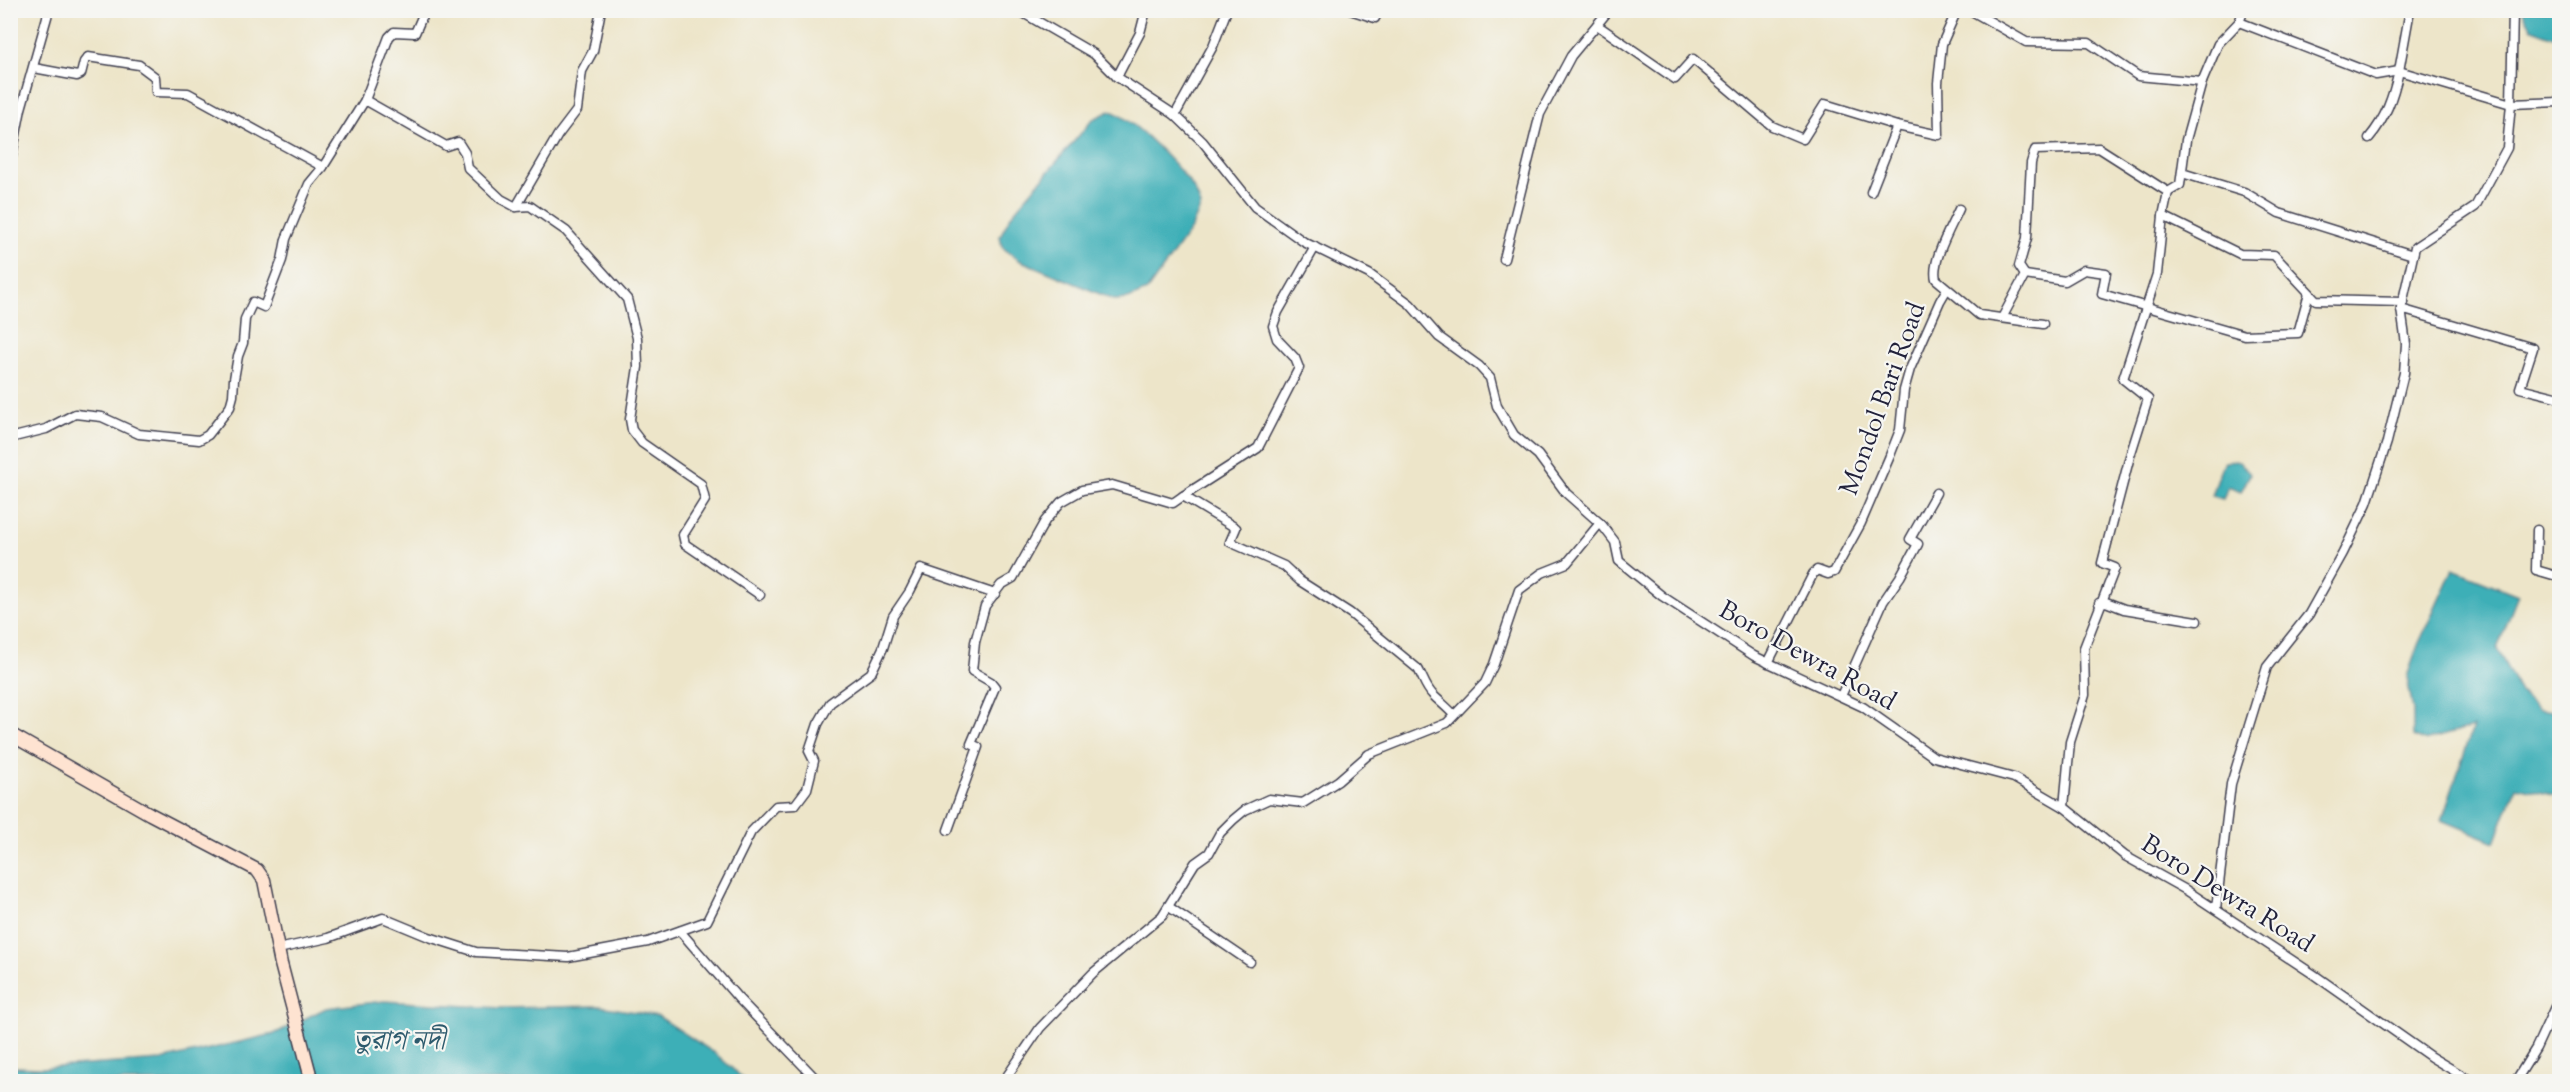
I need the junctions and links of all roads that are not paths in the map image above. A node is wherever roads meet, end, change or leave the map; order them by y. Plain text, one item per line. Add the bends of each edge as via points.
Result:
1 (49, 10) edge
2 (425, 10) edge
3 (601, 10) edge
4 (1018, 10) edge
5 (1146, 10) edge
6 (1227, 10) edge
7 (1350, 10) edge
8 (1379, 10) edge
9 (1609, 10) edge
10 (1957, 10) edge
11 (1970, 10) edge
12 (2244, 10) edge
13 (2410, 10) edge
14 (2513, 10) edge
15 (2239, 22) junction
16 (1597, 25) junction
17 (34, 68) junction
18 (2399, 71) junction
19 (1117, 77) junction
20 (2202, 82) junction
21 (365, 100) junction
22 (2559, 102) edge
23 (2511, 104) junction
24 (1175, 115) junction
25 (1897, 126) junction
26 (2369, 138) dead end
27 (10, 165) edge
28 (323, 167) junction
29 (2182, 173) junction
30 (1871, 192) dead end
31 (2168, 192) junction
32 (516, 207) junction
33 (1959, 209) dead end
34 (2163, 216) junction
35 (1315, 247) junction
36 (2413, 255) junction
37 (1504, 259) dead end
38 (2025, 275) junction
39 (1947, 289) junction
40 (2309, 293) junction
41 (2402, 305) junction
42 (2147, 307) junction
43 (2002, 318) junction
44 (2043, 324) dead end
45 (2559, 398) edge
46 (10, 438) edge
47 (1936, 493) dead end
48 (1183, 496) junction
49 (1600, 523) junction
50 (2536, 530) dead end
51 (2559, 577) edge
52 (995, 594) junction
53 (760, 595) dead end
54 (2099, 603) junction
55 (2197, 621) dead end
56 (1768, 663) junction
57 (1841, 696) junction
58 (1454, 715) junction
59 (10, 734) edge
60 (2064, 807) junction
61 (948, 830) dead end
62 (1169, 907) junction
63 (2216, 909) junction
64 (680, 931) junction
65 (278, 949) junction
66 (1250, 962) dead end
67 (2559, 996) edge
68 (312, 1082) edge
69 (819, 1082) edge
70 (1003, 1082) edge
71 (2473, 1082) edge
72 (2515, 1082) edge

1 - 17 street
2 - 21 street via 415,33 394,32 389,37
3 - 32 street via 593,51 582,70 577,110
4 - 19 street, Boro Dewra Road via 1094,54
5 - 19 street via 1140,33
6 - 24 street via 1213,46
7 - 8 street via 1375,18
9 - 16 street
10 - 25 street via 1942,44 1938,135
11 - 20 street via 2026,42 2089,43 2138,76
12 - 15 street
13 - 18 street
14 - 23 street
15 - 18 street via 2376,75
15 - 20 street via 2218,44
16 - 25 street via 1675,79 1692,59 1772,126 1803,139 1825,104
16 - 37 street via 1571,56 1540,114
17 - 27 street
17 - 28 street via 77,76 88,57 139,65 155,77 156,92 188,93
18 - 23 street
18 - 26 street via 2394,95 2381,124
19 - 24 street, Boro Dewra Road
20 - 29 street via 2186,140
21 - 28 street
21 - 32 street via 446,146 458,142 468,168 501,200
22 - 23 street
23 - 36 street via 2507,148 2475,207 2415,247
24 - 35 street, Boro Dewra Road via 1203,142 1255,207
25 - 30 street
28 - 46 street via 309,184 264,307 253,302 245,319 230,407 208,435 199,440 139,434 102,417 75,414 46,429
29 - 31 street via 2180,185
29 - 36 street via 2244,192 2279,213
31 - 34 street
31 - 38 street via 2099,148 2035,150 2027,238 2019,266
32 - 53 street via 530,206 566,231 627,299 637,338 632,430 642,443 701,484 705,500 683,535 685,544
33 - 39 street via 1934,273
34 - 40 street via 2240,254 2274,255
34 - 42 street via 2157,274
35 - 48 street via 1273,326 1277,339 1299,368 1273,422 1258,448
35 - 49 street, Boro Dewra Road via 1369,274 1410,304 1439,337 1479,366 1490,378 1497,406 1515,435
36 - 41 street
38 - 42 street via 2065,281 2084,270 2106,273 2102,294
38 - 43 street
39 - 43 street via 1979,315
39 - 56 street, Mondol Bari Road via 1910,369 1900,430 1861,523 1834,572 1817,570 1813,574
40 - 41 street via 2316,300
40 - 42 street via 2298,333 2245,335
41 - 45 street via 2533,348 2520,388
41 - 63 street via 2406,344 2403,373 2367,503 2309,614 2267,667 2231,784
42 - 54 street via 2123,379 2148,399 2102,563 2115,568
43 - 44 street
47 - 57 street via 1910,539 1918,544 1883,602
48 - 52 street via 1173,503 1112,485 1082,490 1061,502 1045,521 1013,578
48 - 58 street via 1236,528 1230,542 1284,566 1350,613 1418,669 1423,681
49 - 56 street, Boro Dewra Road via 1615,542 1619,561 1638,578
49 - 58 street via 1567,563 1542,573 1519,590 1485,683
50 - 51 street via 2536,570
52 - 61 street via 985,606 972,671 995,687 971,744 978,747
52 - 64 street via 921,569 918,572 893,616 871,673 830,703 822,716 809,751 814,761 804,793 795,805 776,806 767,813 751,831 707,921
54 - 55 street
54 - 60 street via 2084,648 2085,695 2070,742
56 - 57 street, Boro Dewra Road
57 - 60 street, Boro Dewra Road via 1934,757 2014,778
58 - 62 street via 1447,723 1369,754 1338,781 1303,803 1269,799 1245,810 1220,833 1209,853 1195,863
59 - 65 street via 256,870 264,880
60 - 63 street, Boro Dewra Road via 2126,856
62 - 66 street
62 - 70 street via 1139,937 1092,973 1040,1028
63 - 71 street, Boro Dewra Road
64 - 65 street via 648,942 568,957 476,952 383,918 328,938
64 - 69 street
65 - 68 street
67 - 72 street via 2536,1048

